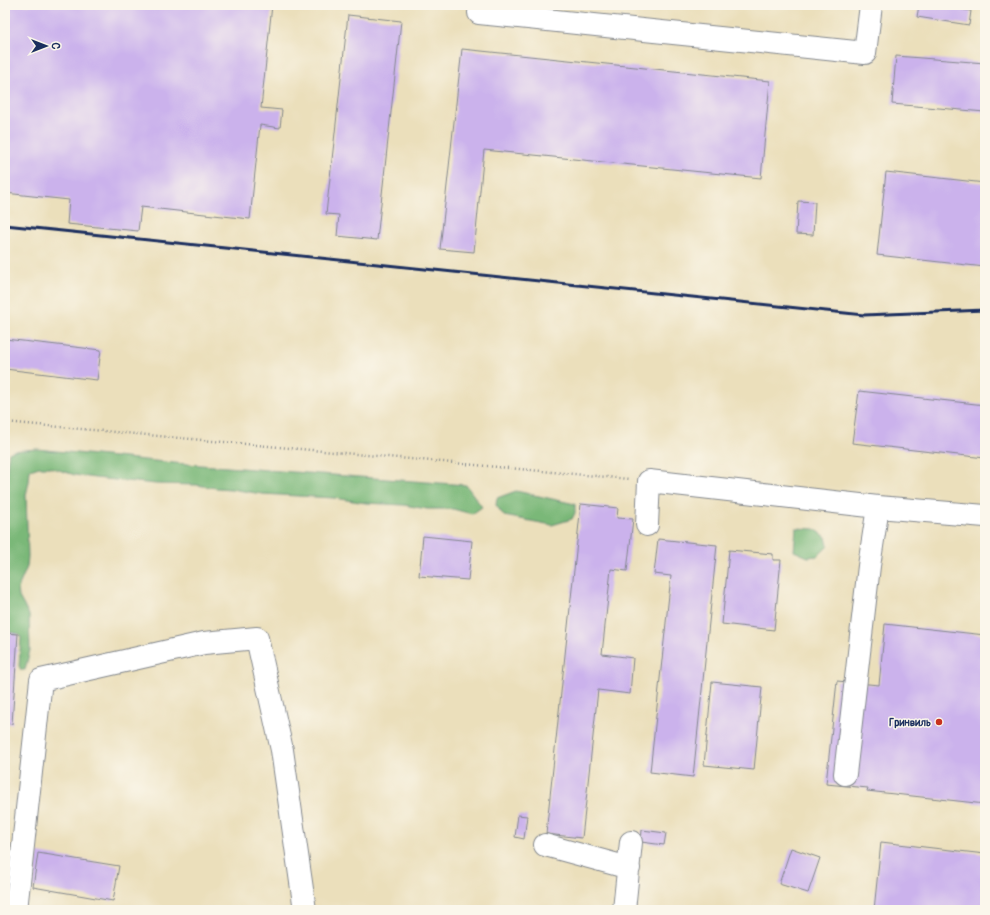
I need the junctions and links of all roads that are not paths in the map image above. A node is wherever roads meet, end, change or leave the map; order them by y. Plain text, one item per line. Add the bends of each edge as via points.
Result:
1 (871, 5) edge
2 (479, 13) dead end
3 (878, 507) junction
4 (985, 516) edge
5 (647, 525) dead end
6 (845, 774) dead end
7 (631, 842) dead end
8 (545, 845) dead end
9 (629, 868) junction
10 (16, 910) edge
11 (305, 910) edge
12 (624, 910) edge

1 - 2 lane via 865,53
3 - 4 lane
3 - 5 lane via 649,481
3 - 6 lane
7 - 9 lane
8 - 9 lane
9 - 12 lane
10 - 11 lane via 41,680 204,643 257,638 282,750

